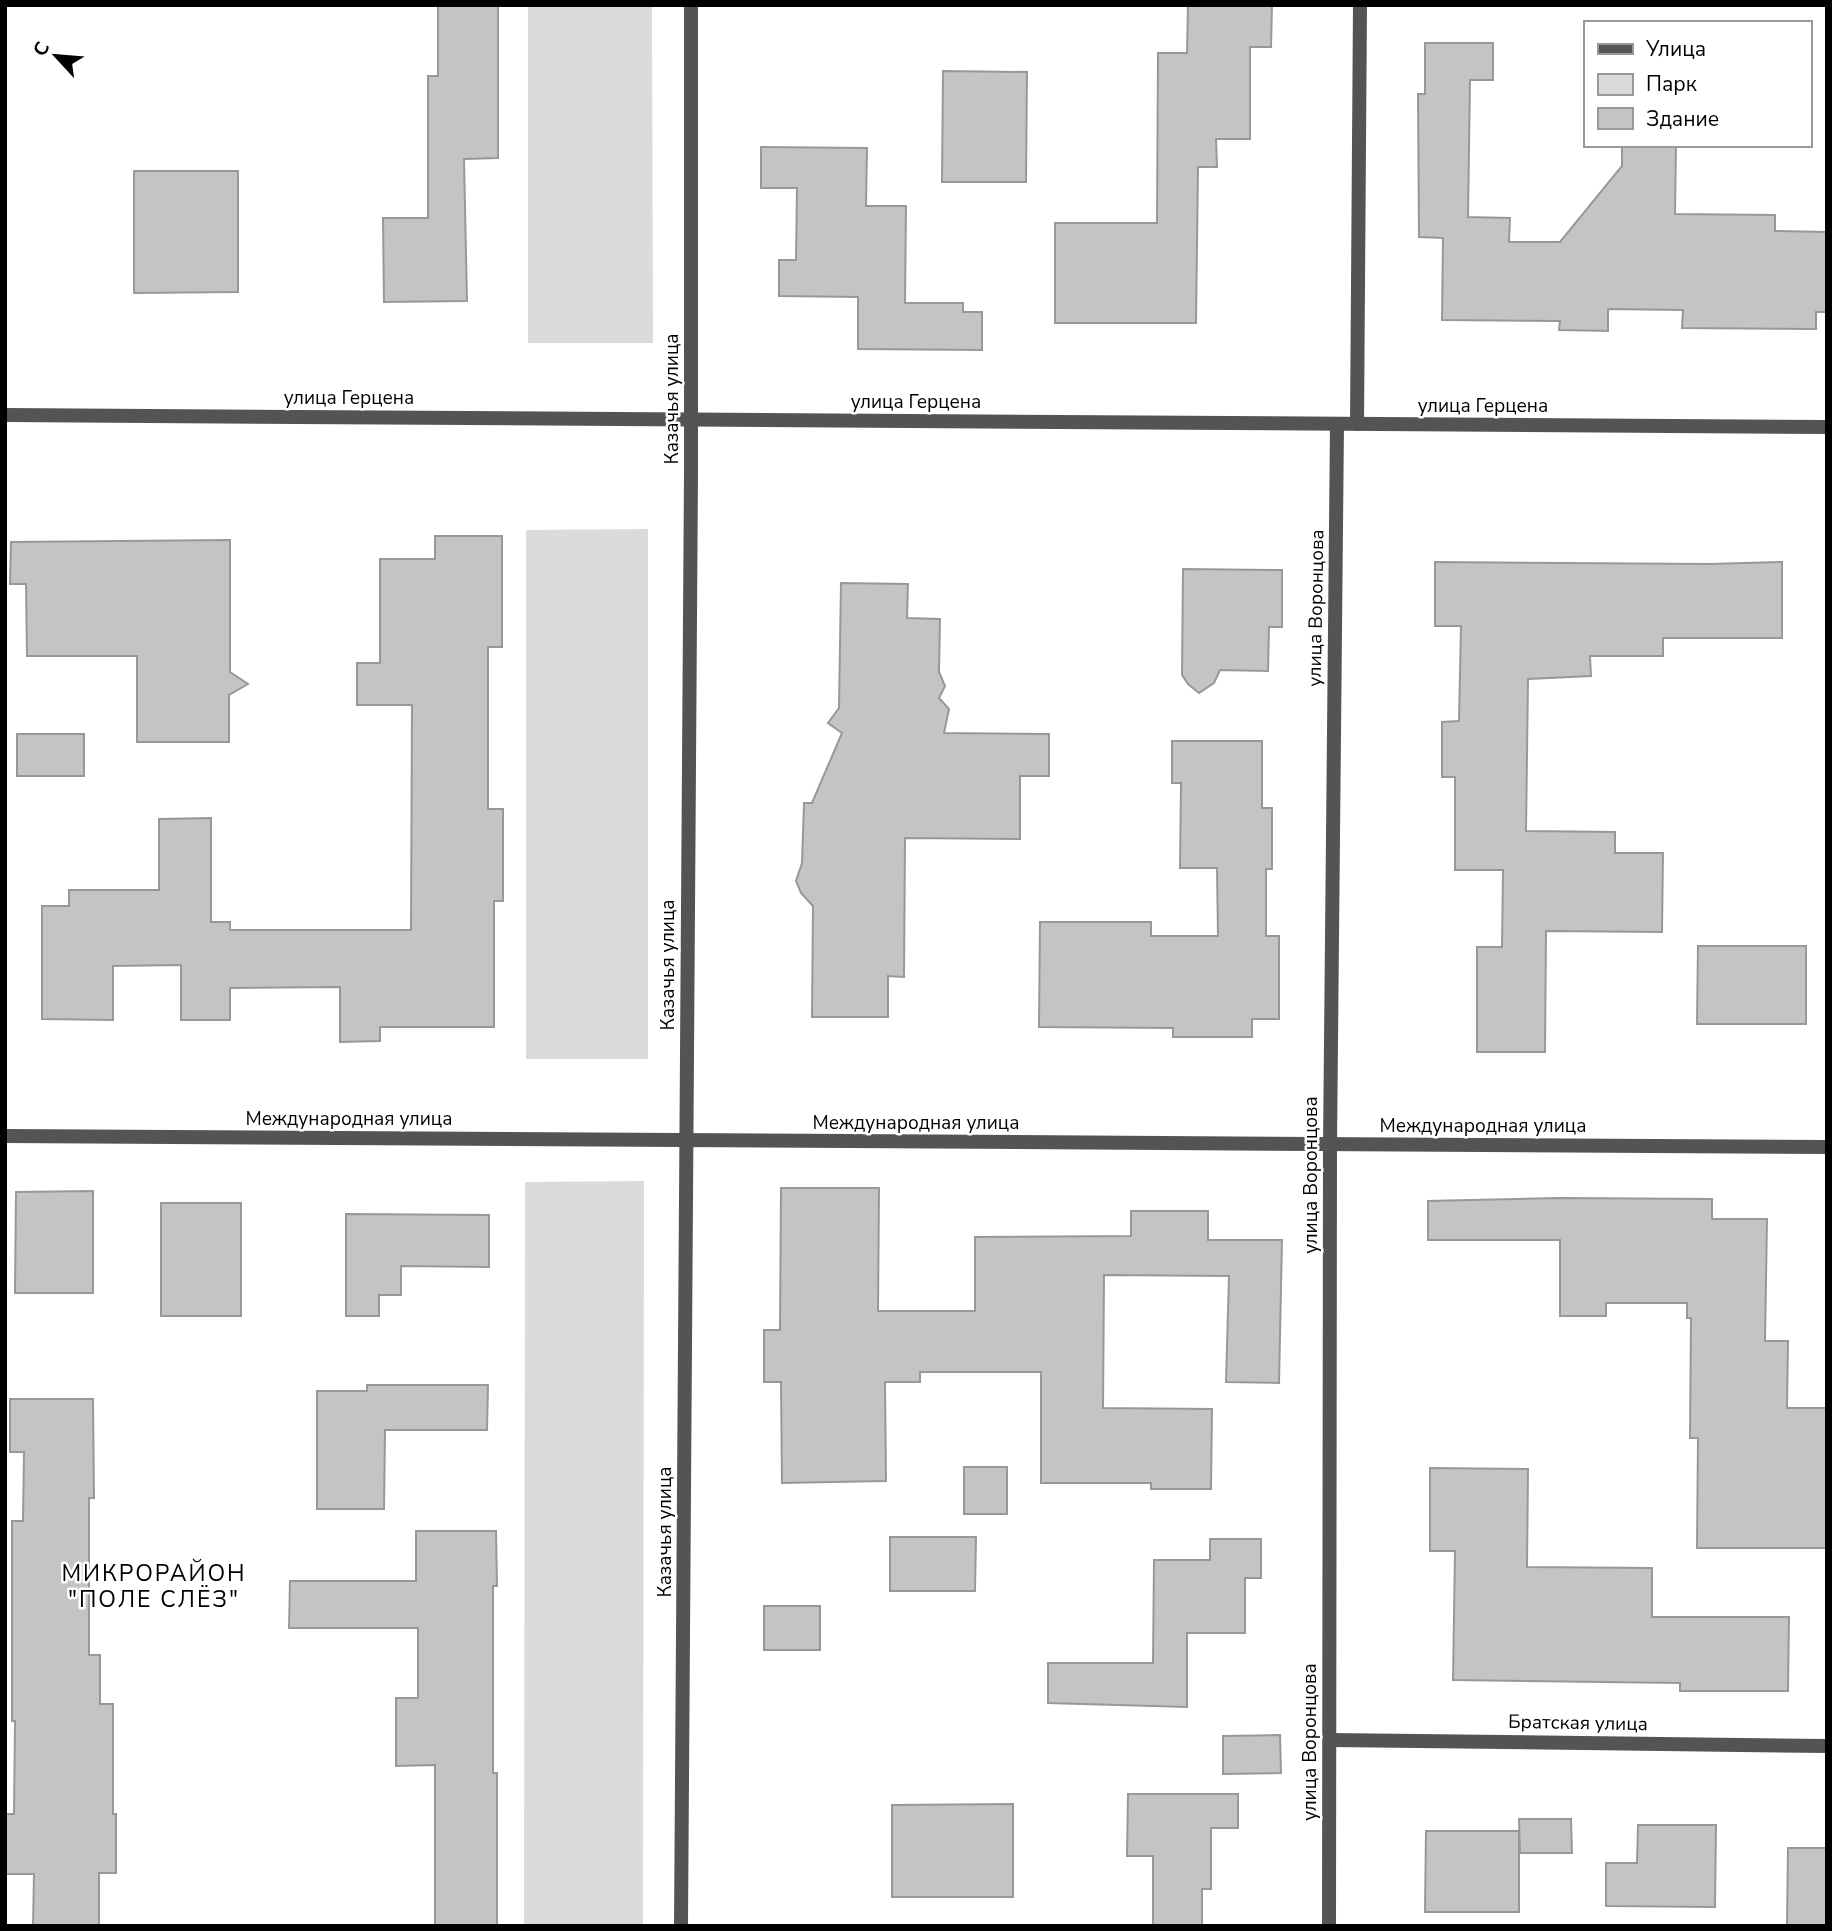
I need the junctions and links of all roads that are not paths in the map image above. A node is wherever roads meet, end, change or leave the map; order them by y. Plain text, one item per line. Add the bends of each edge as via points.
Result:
1 (691, 5) edge
2 (1360, 5) edge
3 (5, 415) edge
4 (691, 420) junction
5 (1337, 424) junction
6 (1357, 424) junction
7 (1827, 427) edge
8 (5, 1136) edge
9 (687, 1140) junction
10 (1330, 1144) junction
11 (1827, 1147) edge
12 (1329, 1740) junction
13 (1827, 1746) edge
14 (681, 1926) edge
15 (1329, 1926) edge

1 - 4 street, Казачья улица
2 - 6 street
3 - 4 street, улица Герцена
4 - 5 street, улица Герцена
4 - 9 street, Казачья улица
5 - 6 street, улица Герцена
5 - 10 street, улица Воронцова
6 - 7 street, улица Герцена
8 - 9 street, Международная улица
9 - 10 street, Международная улица
9 - 14 street, Казачья улица
10 - 11 street, Международная улица
10 - 12 street, улица Воронцова
12 - 13 street, Братская улица
12 - 15 street, улица Воронцова

